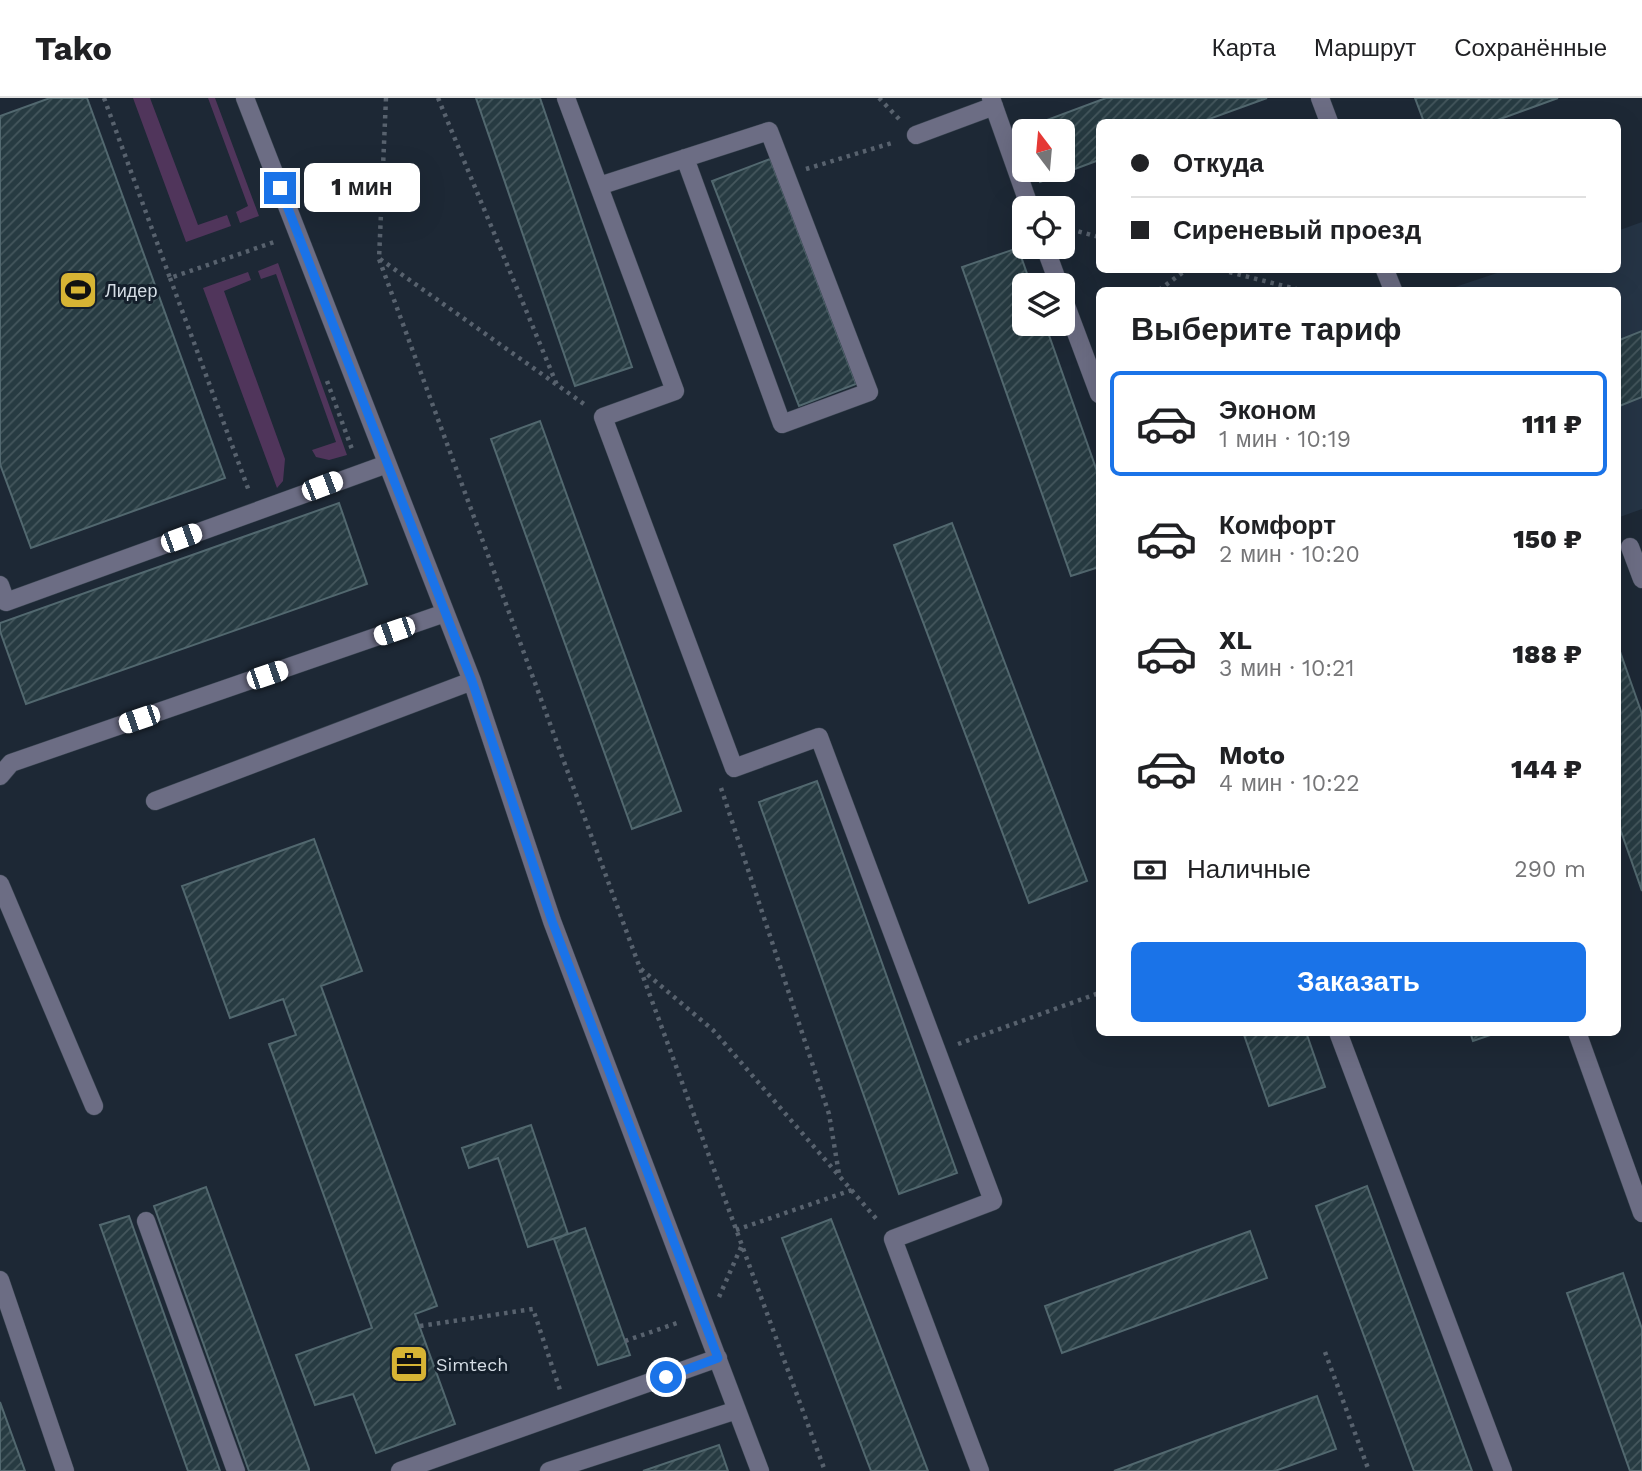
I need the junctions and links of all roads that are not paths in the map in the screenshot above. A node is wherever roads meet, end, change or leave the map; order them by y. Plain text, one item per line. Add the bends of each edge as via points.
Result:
1 (245, 98) edge
2 (566, 98) edge
3 (1320, 98) edge
4 (993, 102) edge
5 (1328, 119) edge
6 (916, 135) road end
7 (685, 158) junction
8 (598, 186) junction
9 (1026, 196) edge
10 (1075, 330) edge
11 (1096, 386) edge
12 (387, 464) junction
13 (1630, 547) edge
14 (1642, 579) edge
15 (0, 585) edge
16 (445, 613) junction
17 (472, 681) junction
18 (0, 776) edge
19 (155, 801) dead end
20 (0, 884) edge
21 (1340, 1036) edge
22 (1578, 1036) edge
23 (94, 1106) dead end
24 (1642, 1213) edge
25 (146, 1221) dead end
26 (0, 1280) edge
27 (718, 1358) junction
28 (737, 1410) junction
29 (65, 1471) edge
30 (236, 1471) edge
31 (400, 1471) edge
32 (549, 1471) edge
33 (760, 1471) edge
34 (980, 1471) edge
35 (1503, 1471) edge

1 - 12 street
2 - 8 street
3 - 5 street
4 - 6 street
4 - 9 street
7 - 7 street via 769,131 869,392 782,424
7 - 8 street
8 - 34 street via 675,391 603,417 734,768 820,737 993,1201 893,1239
10 - 11 street
12 - 15 street via 6,601
12 - 16 street
13 - 14 street
16 - 17 street
16 - 18 street via 12,763
17 - 19 street
17 - 27 street via 552,921
20 - 23 street
21 - 35 street
22 - 24 street
25 - 30 street
26 - 29 street
27 - 28 street
27 - 31 street
28 - 32 street
28 - 33 street

